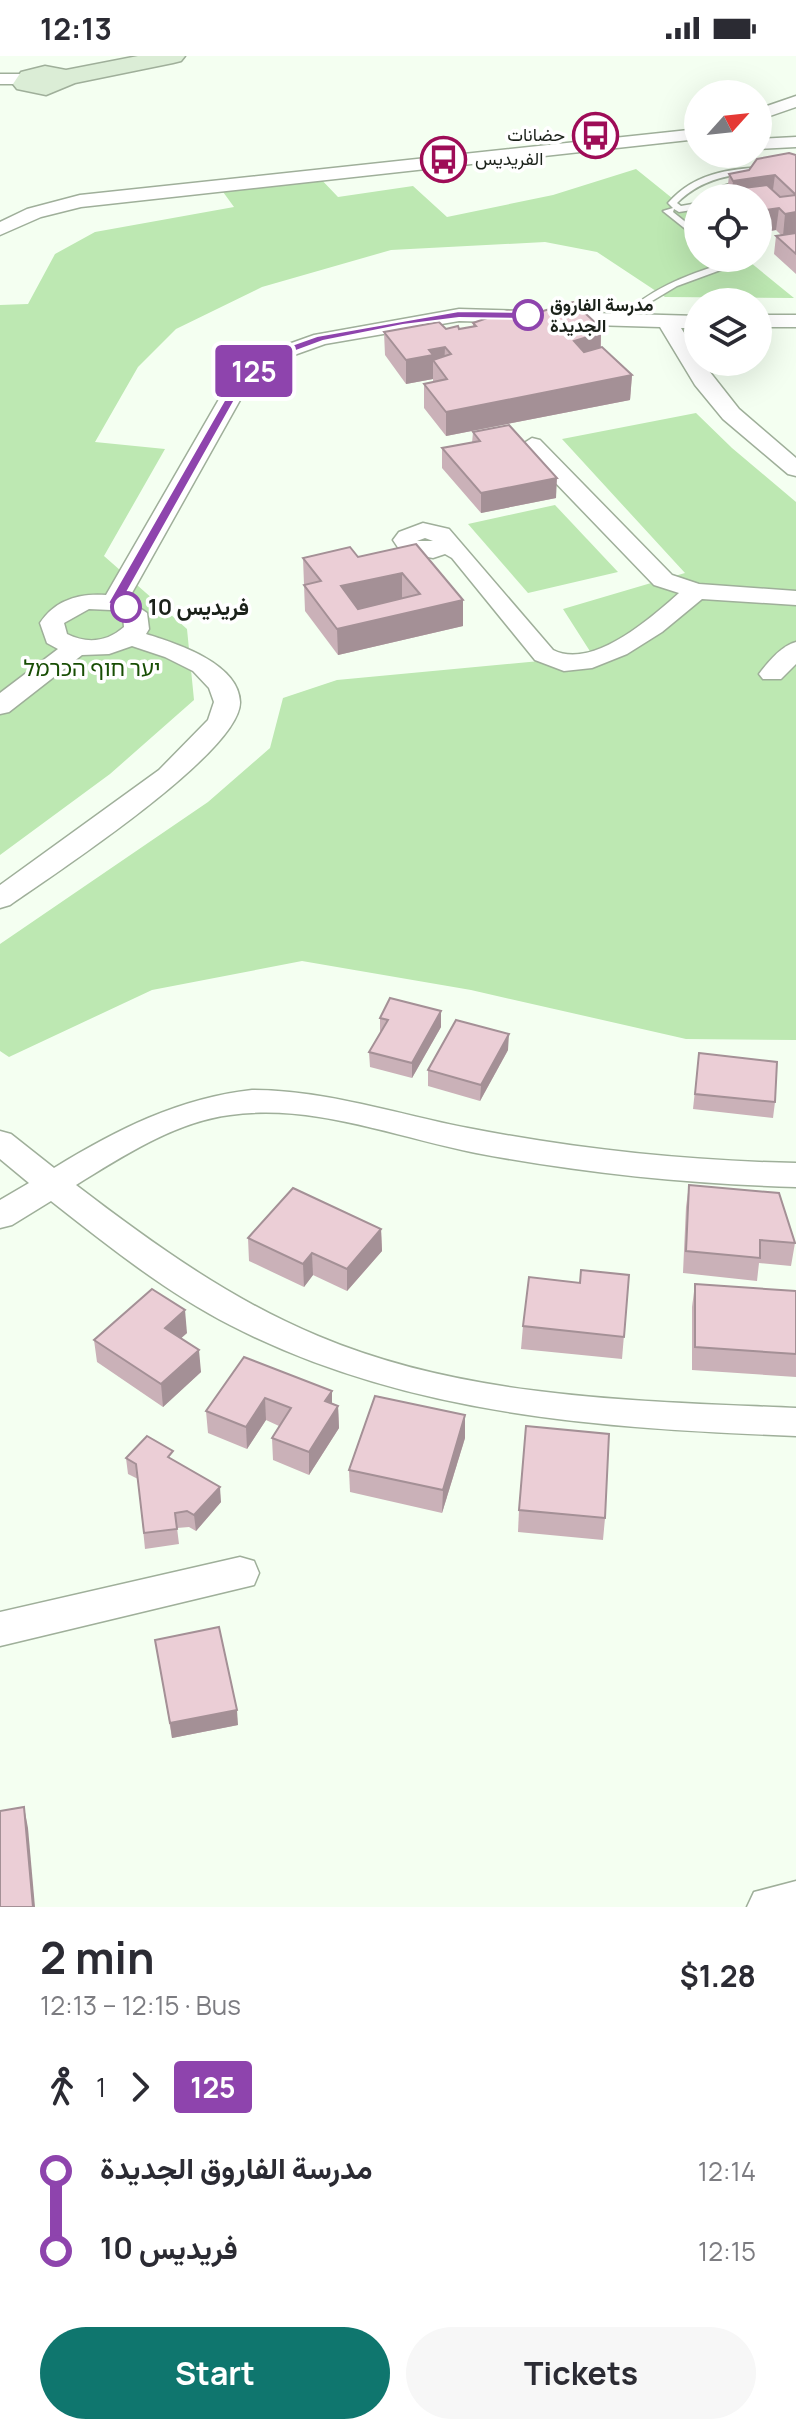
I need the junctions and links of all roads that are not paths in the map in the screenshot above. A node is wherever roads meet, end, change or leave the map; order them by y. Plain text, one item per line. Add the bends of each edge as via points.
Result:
1 (173, 56) edge
2 (47, 75) edge
3 (0, 79) edge
4 (0, 101) edge
5 (796, 101) edge
6 (772, 110) edge
7 (684, 136) edge
8 (796, 142) edge
9 (772, 143) edge
10 (796, 169) edge
11 (684, 208) edge
12 (679, 209) junction
13 (684, 225) edge
14 (0, 229) edge
15 (702, 272) edge
16 (623, 320) junction
17 (772, 321) edge
18 (796, 321) edge
19 (667, 322) junction
20 (684, 322) edge
21 (532, 445) edge
22 (796, 469) edge
23 (446, 544) dead end
24 (696, 591) junction
25 (796, 598) edge
26 (114, 603) junction
27 (130, 637) junction
28 (76, 647) junction
29 (796, 650) edge
30 (772, 674) dead end
31 (0, 706) edge
32 (0, 899) edge
33 (0, 1142) edge
34 (796, 1175) edge
35 (54, 1185) junction
36 (0, 1216) edge
37 (796, 1422) edge
38 (240, 1573) dead end
39 (0, 1629) edge
40 (796, 1902) edge
41 (769, 1907) edge

1 - 2 street
2 - 3 street
2 - 4 street
5 - 6 street
7 - 14 street via 80,201
8 - 9 street
10 - 12 lane via 702,178 672,203
11 - 12 lane
12 - 13 lane via 667,211
15 - 16 lane via 650,296
16 - 19 street
16 - 26 street via 459,315 321,339 276,355 241,380
17 - 18 street
19 - 20 street
19 - 22 street via 731,414
21 - 24 street via 663,580
23 - 24 street via 460,553 544,655 562,664 624,646
24 - 25 street
26 - 27 street via 135,613 137,629
26 - 28 street via 88,602 56,616 56,638
27 - 28 street via 106,647
27 - 32 street via 173,650 210,673 228,705 222,722 170,775
28 - 31 street
29 - 30 street
33 - 35 street
34 - 35 street via 645,1166 520,1149 341,1108 282,1101 228,1104 180,1116
35 - 36 street
35 - 37 street via 189,1284 242,1316 338,1358 444,1389 529,1404
38 - 39 street
40 - 41 street

